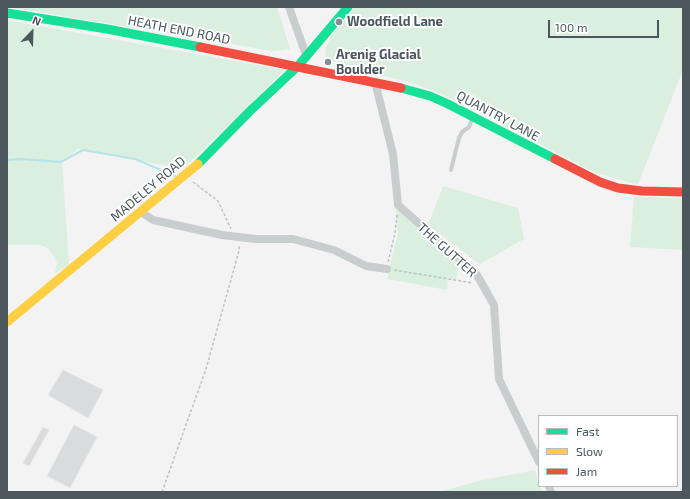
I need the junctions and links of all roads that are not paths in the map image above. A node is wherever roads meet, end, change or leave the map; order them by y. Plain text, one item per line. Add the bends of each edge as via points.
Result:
1 (289, 7) edge
2 (348, 7) edge
3 (7, 13) edge
4 (306, 55) junction
5 (298, 66) junction
6 (375, 82) junction
7 (473, 117) junction
8 (451, 170) dead end
9 (683, 192) edge
10 (142, 212) junction
11 (387, 269) road end
12 (7, 322) edge
13 (538, 460) edge

1 - 4 street
2 - 4 street, MADELEY ROAD
3 - 5 street, HEATH END ROAD via 107,29
4 - 5 street, MADELEY ROAD
5 - 6 street, QUANTRY LANE
5 - 10 street, MADELEY ROAD via 184,176
6 - 7 street, QUANTRY LANE via 430,96
6 - 13 street, THE GUTTER via 393,154 398,206 477,275 483,285 494,305 499,379
7 - 8 lane via 469,127 459,138
7 - 9 street, QUANTRY LANE via 600,182 618,188 642,191
10 - 11 street via 153,220 255,240 293,239 334,250 366,266
10 - 12 street, MADELEY ROAD

